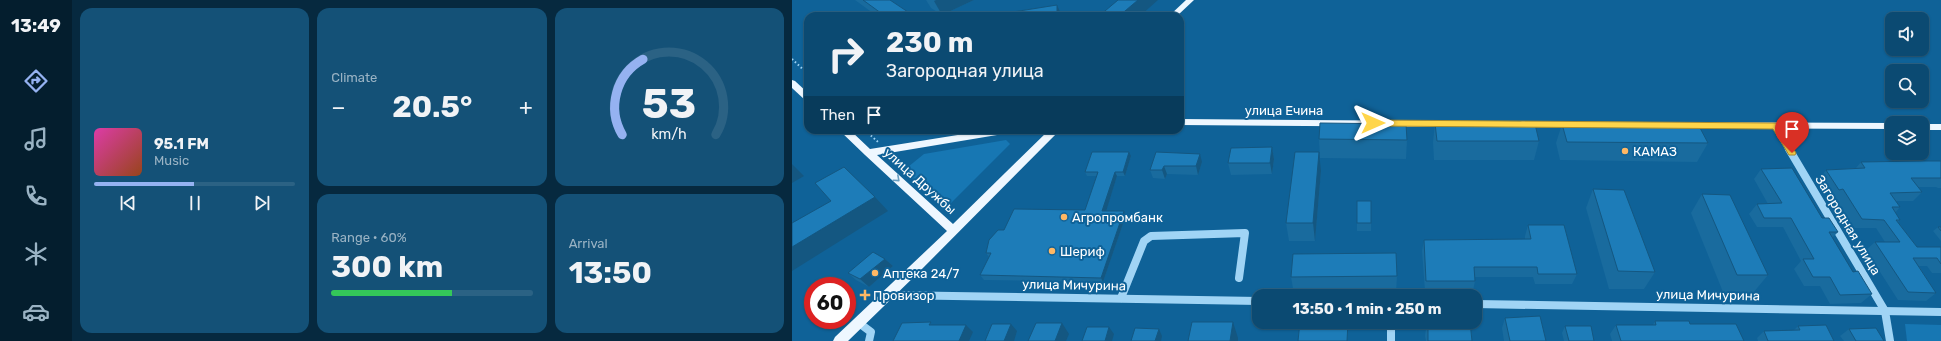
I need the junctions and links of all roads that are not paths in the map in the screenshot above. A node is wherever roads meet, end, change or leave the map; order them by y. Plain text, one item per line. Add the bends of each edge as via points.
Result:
1 (1190, 0) edge
2 (1177, 12) edge
3 (792, 83) edge
4 (804, 94) edge
5 (1184, 122) edge
6 (1454, 124) edge
7 (1515, 124) edge
8 (1586, 124) edge
9 (1609, 125) edge
10 (1776, 126) junction
11 (1885, 126) edge
12 (1929, 126) edge
13 (1941, 127) edge
14 (848, 134) edge
15 (983, 134) edge
16 (1051, 134) edge
17 (868, 152) junction
18 (953, 230) junction
19 (1239, 278) dead end
20 (888, 295) junction
21 (1121, 298) junction
22 (1252, 301) edge
23 (1482, 304) edge
24 (1885, 311) junction
25 (1941, 312) edge
26 (859, 323) junction
27 (1391, 329) edge
28 (839, 341) edge
29 (870, 341) edge
30 (1391, 341) edge
31 (1890, 341) edge

1 - 2 main road
3 - 4 main road
5 - 6 main road, улица Ечина
7 - 8 main road
9 - 10 main road
10 - 11 main road
10 - 24 street, Загородная улица
12 - 13 main road
14 - 17 main road, улица Дружбы
15 - 17 main road, улица Дружбы
16 - 18 main road
17 -> 18 main road, улица Дружбы
18 - 20 main road
19 - 21 street via 1246,233 1151,236 1144,241
20 - 21 street, улица Мичурина
20 - 26 main road
21 - 22 street, улица Мичурина
23 - 24 street, улица Мичурина
24 - 25 street, улица Мичурина
24 - 31 street, Загородная улица
26 - 28 main road
26 - 29 street via 871,332
27 - 30 street

